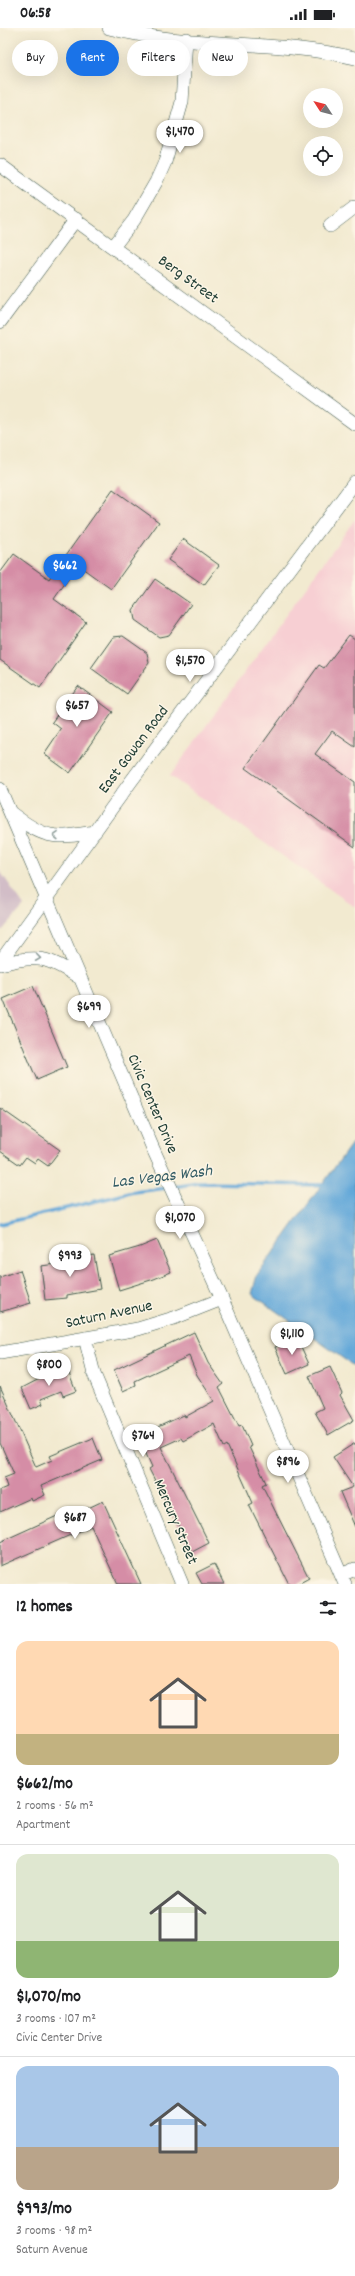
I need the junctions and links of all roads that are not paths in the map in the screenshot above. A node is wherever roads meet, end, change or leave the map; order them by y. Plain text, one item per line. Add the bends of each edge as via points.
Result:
1 (109, 28) edge
2 (186, 39) junction
3 (355, 58) edge
4 (0, 165) edge
5 (355, 207) edge
6 (76, 219) junction
7 (330, 226) dead end
8 (113, 247) junction
9 (0, 322) edge
10 (355, 424) edge
11 (355, 482) edge
12 (0, 790) edge
13 (11, 813) junction
14 (95, 832) junction
15 (47, 899) junction
16 (0, 963) edge
17 (80, 978) junction
18 (222, 1299) junction
19 (85, 1338) junction
20 (0, 1353) edge
21 (355, 1569) edge
22 (343, 1579) edge
23 (182, 1584) edge

1 - 2 street
2 - 3 street via 324,51
2 - 8 street via 182,102 165,162 134,220
4 - 6 street, Berg Street
5 - 7 street
6 - 8 street, Berg Street
6 - 9 street
8 - 10 street, Berg Street
11 - 14 street, East Gowan Road
12 - 13 street, Civic Center Drive
14 -> 13 street via 54,837 40,834
13 - 15 street, Civic Center Drive
14 - 15 street, East Gowan Road
15 - 16 street, East Gowan Road
15 - 17 street, Civic Center Drive
16 -> 17 street via 20,958 37,958 54,963
17 - 18 street, Civic Center Drive via 184,1221
18 - 19 street, Saturn Avenue via 138,1329
18 - 22 street, Civic Center Drive
19 - 20 street, Saturn Avenue
19 - 23 street, Mercury Street via 94,1374
21 - 22 street

